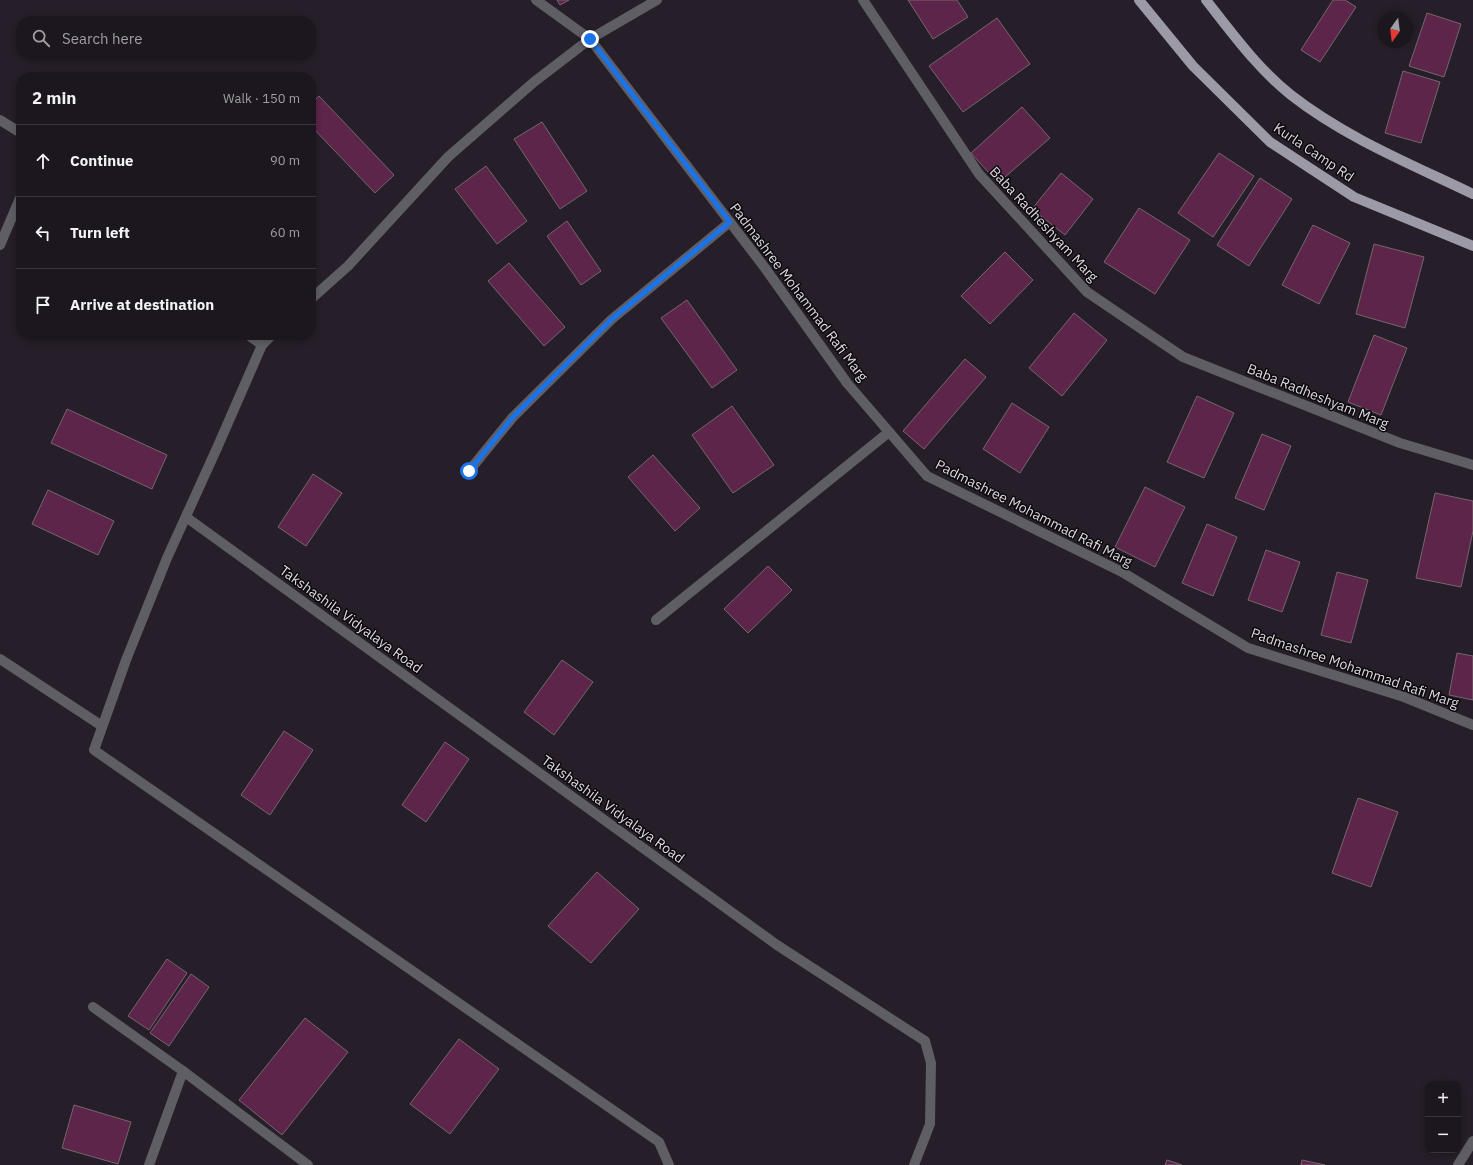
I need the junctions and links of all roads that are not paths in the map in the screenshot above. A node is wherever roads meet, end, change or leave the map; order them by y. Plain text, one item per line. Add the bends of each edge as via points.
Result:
1 (536, 0) edge
2 (657, 0) edge
3 (863, 0) edge
4 (1139, 0) edge
5 (1206, 0) edge
6 (590, 39) junction
7 (0, 120) edge
8 (16, 130) edge
9 (1473, 194) edge
10 (16, 208) edge
11 (730, 222) junction
12 (0, 245) edge
13 (1473, 246) edge
14 (316, 295) edge
15 (255, 340) edge
16 (267, 340) edge
17 (262, 345) junction
18 (889, 432) junction
19 (1473, 465) edge
20 (469, 471) dead end
21 (186, 517) junction
22 (656, 620) dead end
23 (0, 659) edge
24 (1473, 725) edge
25 (102, 726) junction
26 (93, 1007) dead end
27 (184, 1071) junction
28 (1473, 1141) edge
29 (149, 1165) edge
30 (308, 1165) edge
31 (669, 1165) edge
32 (914, 1165) edge
33 (1458, 1165) edge

1 - 6 street, Padmashree Mohammad Rafi Marg
2 - 6 street
3 - 19 street, Baba Radheshyam Marg via 979,174 1087,292 1183,357 1400,444
4 - 13 main road, Kurla Camp Rd via 1193,66 1270,142 1354,197
5 - 9 main road via 1263,69 1291,95 1353,137
6 - 11 street, Padmashree Mohammad Rafi Marg
6 - 14 street via 534,82 448,157 348,266
7 - 8 street
10 - 12 street
11 - 18 street, Padmashree Mohammad Rafi Marg via 847,383
11 - 20 street via 612,319 513,417
15 - 17 street
16 - 17 street
17 - 21 street
18 - 22 street
18 - 24 street, Padmashree Mohammad Rafi Marg via 927,476 1122,572 1248,648 1404,697
21 - 25 street via 129,652
21 - 32 street, Takshashila Vidyalaya Road via 777,945 925,1041 931,1063 930,1124
23 - 25 street
25 - 31 street via 94,750 659,1142
26 - 27 street
27 - 29 street
27 - 30 street
28 - 33 street

